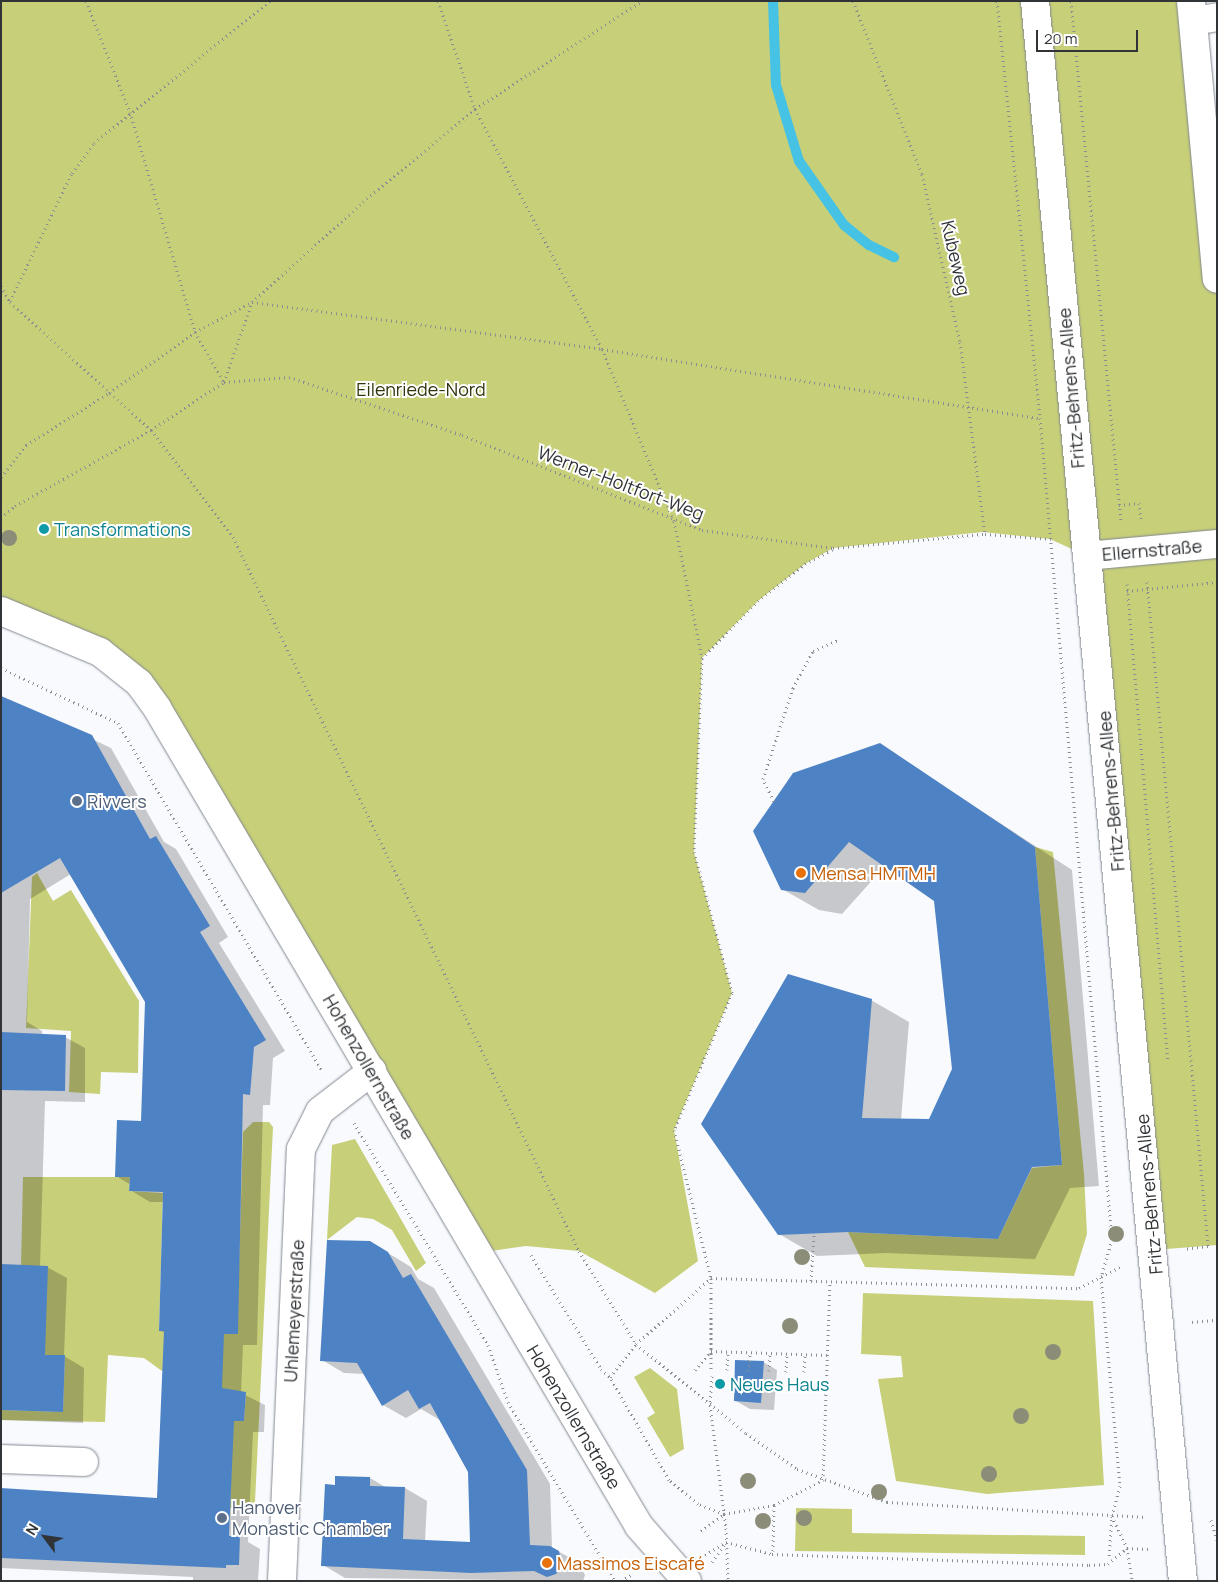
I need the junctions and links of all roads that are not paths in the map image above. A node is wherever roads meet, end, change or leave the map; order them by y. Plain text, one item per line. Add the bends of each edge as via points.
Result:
1 (1035, 1) edge
2 (1200, 13) edge
3 (1214, 220) edge
4 (1217, 279) edge
5 (1217, 544) edge
6 (1087, 556) junction
7 (1, 610) edge
8 (372, 1071) junction
9 (1, 1459) edge
10 (84, 1462) dead end
11 (282, 1581) edge
12 (687, 1581) edge
13 (1184, 1581) edge

1 - 6 street, Fritz-Behrens-Allee
2 - 3 street
3 - 4 street
5 - 6 street, Ellernstraße
6 - 13 street, Fritz-Behrens-Allee
7 - 8 street, Hohenzollernstraße via 100,652 139,683 157,708
8 - 11 street, Uhlemeyerstraße via 320,1111 301,1149
8 - 12 street, Hohenzollernstraße via 639,1526
9 - 10 street

